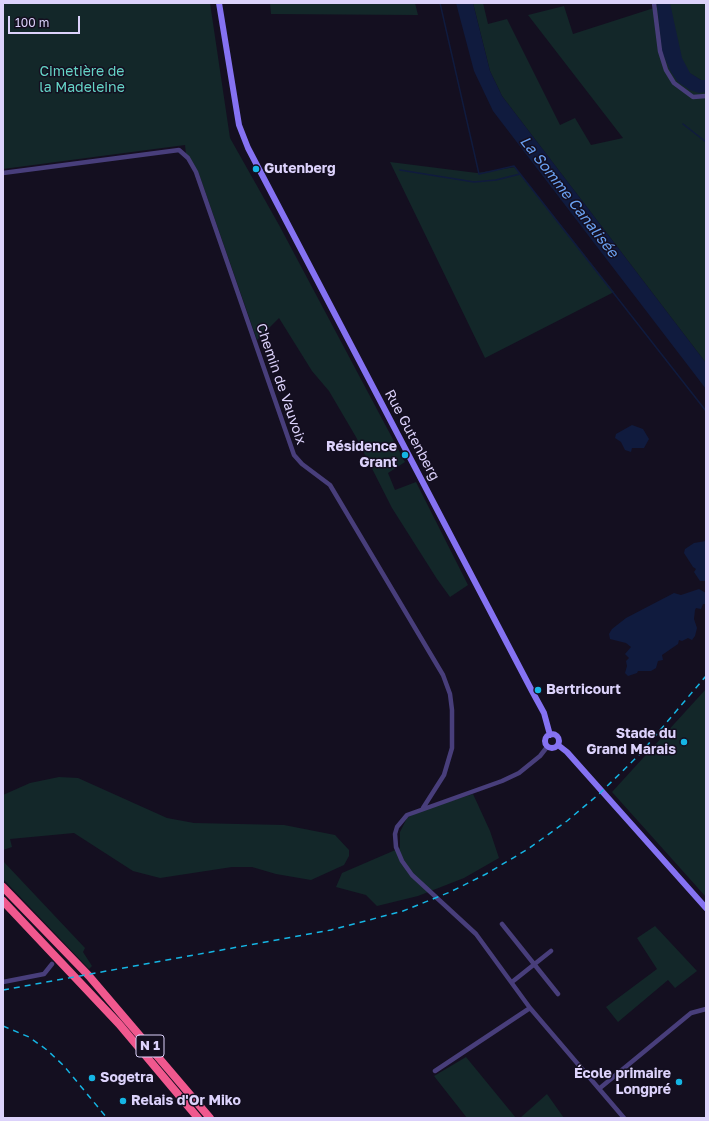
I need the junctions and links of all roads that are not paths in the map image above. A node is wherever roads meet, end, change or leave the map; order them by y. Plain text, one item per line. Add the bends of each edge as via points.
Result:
1 (219, 3) edge
2 (654, 3) edge
3 (706, 96) edge
4 (3, 173) edge
5 (550, 735) junction
6 (558, 745) junction
7 (547, 746) junction
8 (422, 808) junction
9 (3, 887) edge
10 (3, 901) edge
11 (706, 908) edge
12 (502, 924) dead end
13 (551, 952) dead end
14 (52, 964) dead end
15 (535, 964) junction
16 (3, 982) edge
17 (512, 982) junction
18 (558, 994) dead end
19 (530, 1008) junction
20 (706, 1008) edge
21 (435, 1071) dead end
22 (600, 1088) junction
23 (198, 1118) edge
24 (210, 1118) edge
25 (624, 1118) edge

1 - 5 street, Rue Gutenberg via 239,125 248,148 544,713
2 - 3 street via 660,51 666,70 674,83 693,97
4 - 8 street, Chemin de Vauvoix via 179,150 188,158 196,172 294,455 330,485 443,675 450,694 452,748 444,775
5 - 6 street via 556,736
5 - 7 street via 545,740
6 - 7 street via 553,748
6 - 11 street
7 - 8 street via 540,756 519,773
8 - 17 street via 407,815 399,823 395,834 396,847 402,861 412,875 476,934
9 - 24 highway, N 1 via 86,973
10 - 23 highway, N 1 via 119,1024
12 - 15 street
13 - 15 street
14 - 16 street via 44,974
15 - 17 street
15 - 18 street
17 - 19 street
19 - 21 street
19 - 22 street
20 - 22 street via 691,1013
22 - 25 street

